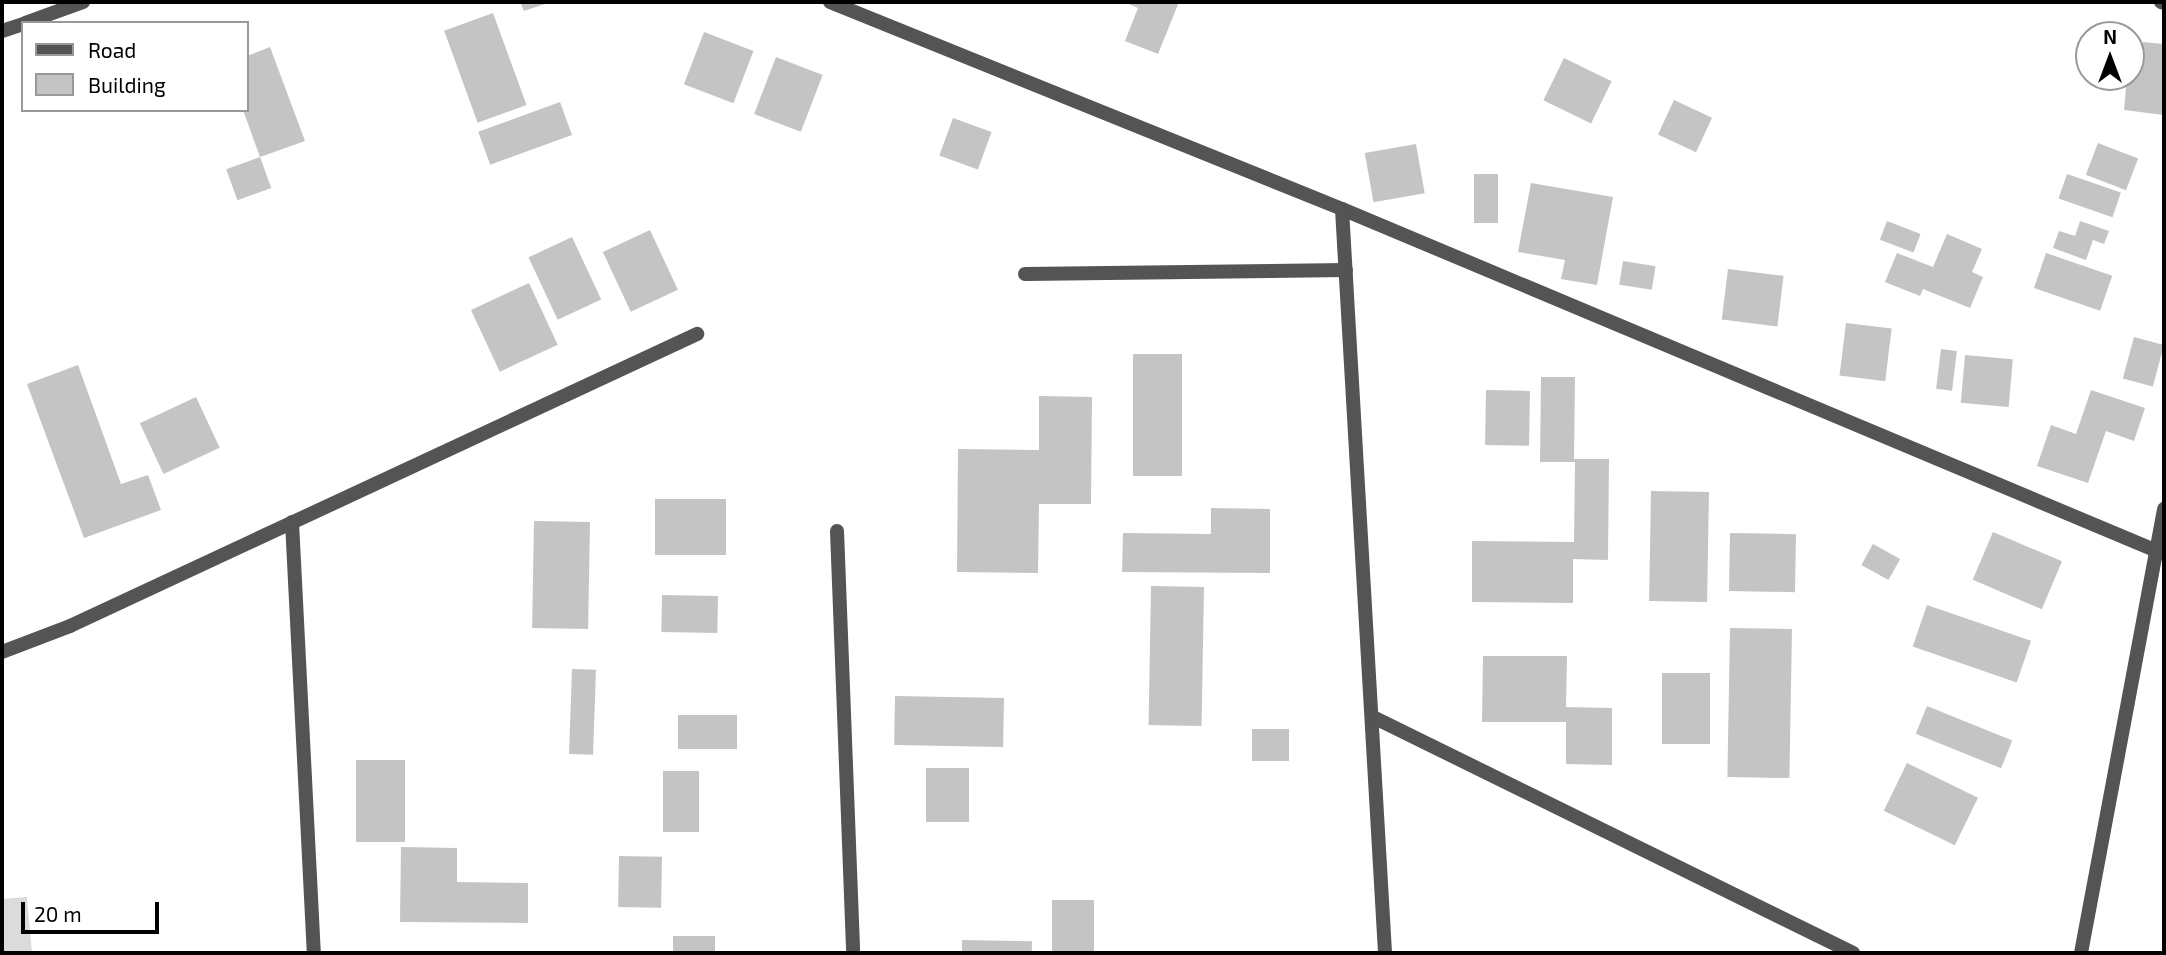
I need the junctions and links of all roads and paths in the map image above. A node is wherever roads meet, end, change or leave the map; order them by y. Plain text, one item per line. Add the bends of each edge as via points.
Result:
1 (83, 2) edge
2 (830, 2) edge
3 (30, 21) edge
4 (21, 24) edge
5 (2, 31) edge
6 (1342, 209) junction
7 (1346, 270) junction
8 (1025, 274) dead end
9 (698, 334) dead end
10 (2164, 509) edge
11 (292, 522) junction
12 (837, 531) dead end
13 (2160, 552) edge
14 (2, 652) edge
15 (1375, 718) junction
16 (314, 953) edge
17 (853, 953) edge
18 (1385, 953) edge
19 (1853, 953) edge
20 (2081, 953) edge

1 - 3 street
2 - 6 street
4 - 5 street
6 - 7 street
6 - 13 street
7 - 8 street
7 - 15 street
9 - 11 street
10 - 13 street
11 - 14 street
11 - 16 street
12 - 17 street
13 - 20 street
15 - 18 street
15 - 19 street

